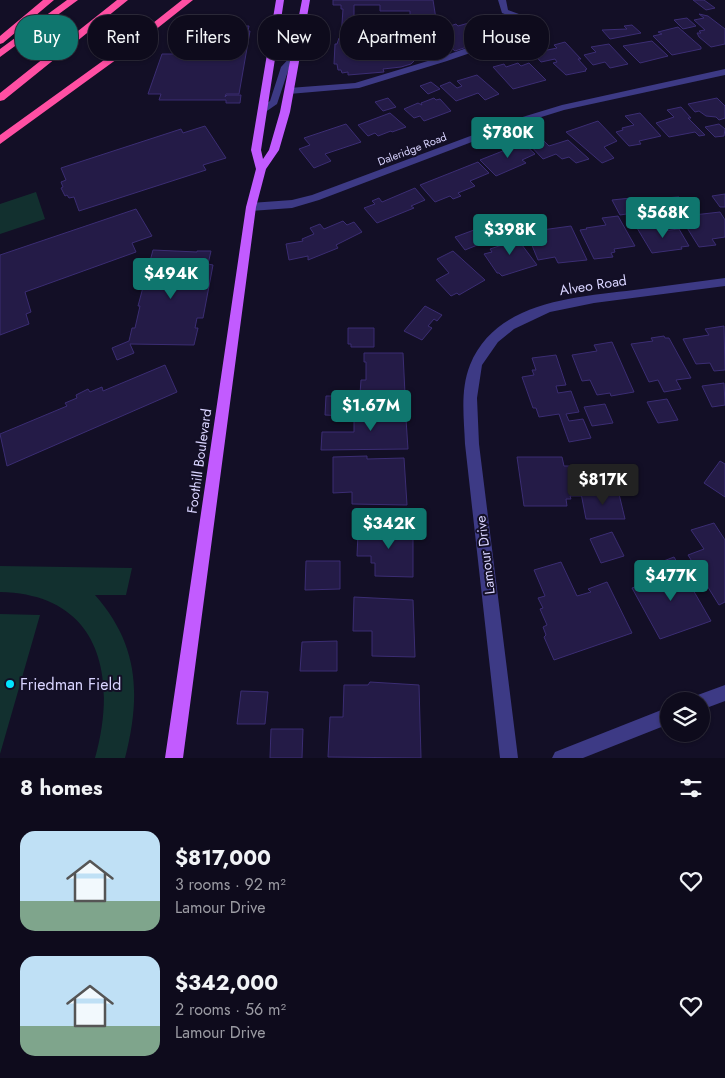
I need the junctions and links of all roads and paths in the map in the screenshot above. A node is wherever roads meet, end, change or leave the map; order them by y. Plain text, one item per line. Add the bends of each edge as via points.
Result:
1 (49, 0) edge
2 (73, 0) edge
3 (123, 0) edge
4 (188, 0) edge
5 (280, 0) edge
6 (306, 0) edge
7 (502, 0) edge
8 (303, 15) edge
9 (0, 41) edge
10 (0, 54) edge
11 (292, 60) edge
12 (295, 60) edge
13 (725, 72) edge
14 (289, 91) junction
15 (0, 98) edge
16 (261, 111) junction
17 (0, 140) edge
18 (261, 169) junction
19 (251, 207) junction
20 (725, 282) edge
21 (482, 354) joint
22 (725, 693) edge
23 (710, 699) edge
24 (660, 719) edge
25 (174, 758) edge
26 (509, 758) edge
27 (561, 758) edge

1 - 9 highway
2 - 10 highway
3 - 15 highway
4 - 17 highway
5 - 16 main road, Foothill Boulevard
6 - 8 main road, Foothill Boulevard
7 - 14 street via 505,11 524,20 522,32 356,86
11 - 16 street via 285,67 274,102
12 - 14 main road, Foothill Boulevard
13 - 19 street, Daleridge Road via 562,108 519,121 315,198 292,204
14 - 18 main road, Foothill Boulevard via 274,150
16 - 18 main road, Foothill Boulevard via 256,150
18 - 19 main road, Foothill Boulevard
19 - 25 main road, Foothill Boulevard
20 - 21 street, Alveo Road via 580,301 543,310 504,330
21 - 26 street, Lamour Drive via 472,377 472,444
22 - 23 street
24 - 27 street

